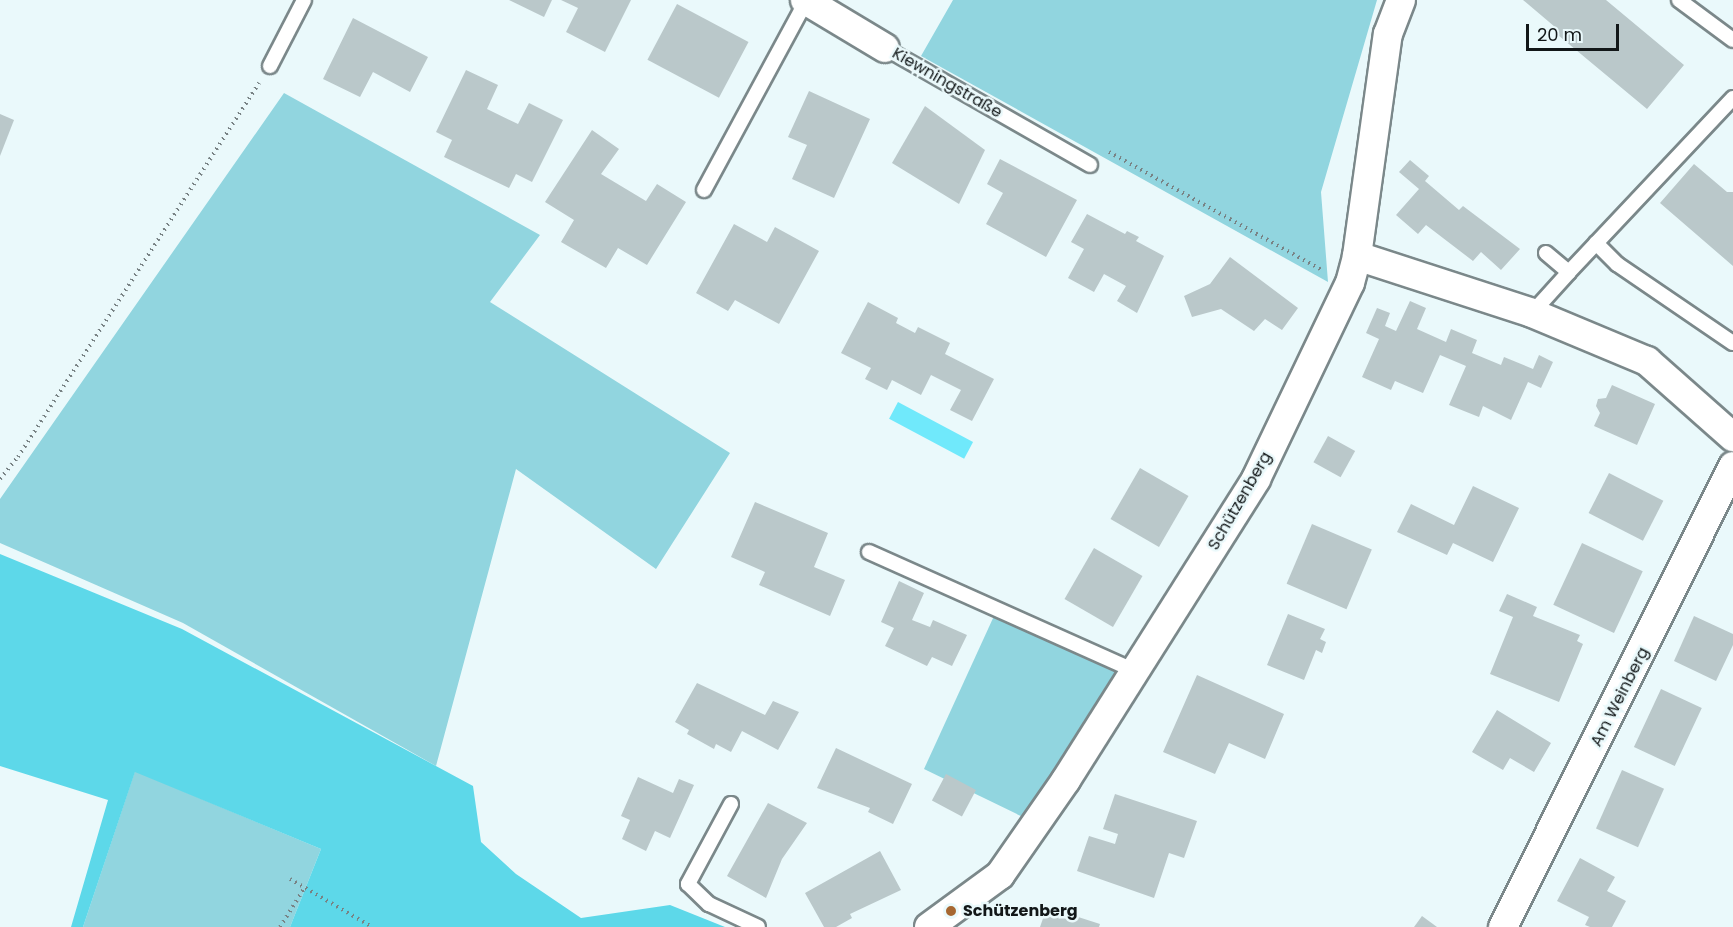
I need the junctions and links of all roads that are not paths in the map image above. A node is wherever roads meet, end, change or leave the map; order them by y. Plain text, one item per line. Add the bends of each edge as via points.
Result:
1 (304, 0) edge
2 (805, 0) edge
3 (1401, 0) edge
4 (1679, 0) edge
5 (1733, 40) edge
6 (885, 48) joint
7 (270, 66) road end
8 (1733, 98) edge
9 (1089, 165) road end
10 (704, 190) dead end
11 (1596, 243) junction
12 (1546, 252) dead end
13 (1357, 256) junction
14 (1569, 272) junction
15 (1532, 313) junction
16 (1733, 343) edge
17 (1733, 437) edge
18 (1733, 466) edge
19 (869, 552) dead end
20 (1135, 671) junction
21 (730, 804) dead end
22 (759, 927) edge
23 (929, 927) edge
24 (1503, 927) edge

1 - 7 lane
2 - 6 street, Kiewningstraße
2 - 10 lane
3 - 13 street, Schützenberg via 1388,34
4 - 5 lane
6 - 9 lane, Kiewningstraße
8 - 11 lane
11 - 14 lane
11 - 16 lane via 1617,264
12 - 14 lane
13 - 15 street
13 - 20 street, Schützenberg via 1350,283 1256,480
14 - 15 lane
15 - 17 street via 1647,361
18 - 24 street, Am Weinberg
19 - 20 lane
20 - 23 street, Schützenberg via 1000,875
21 - 22 lane via 687,884 709,904

